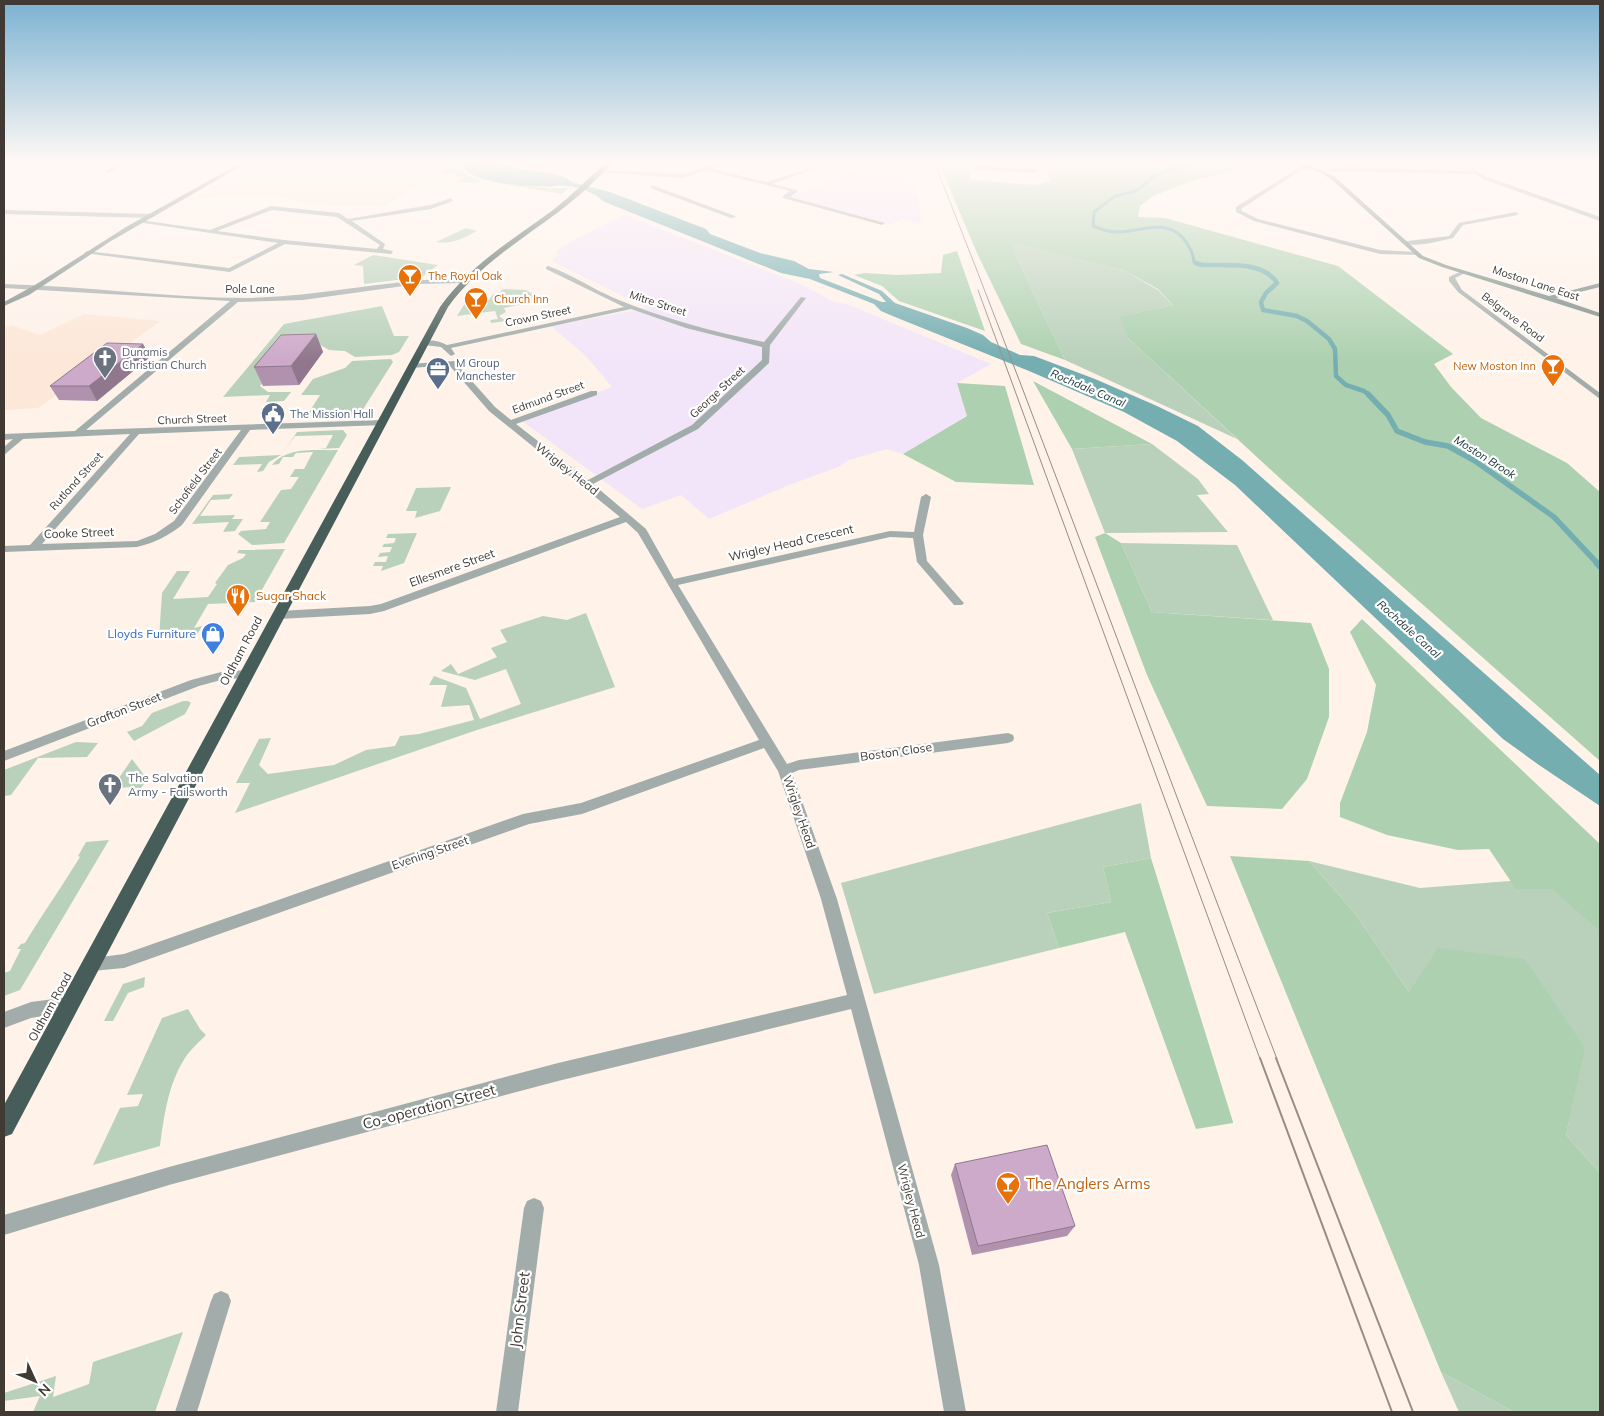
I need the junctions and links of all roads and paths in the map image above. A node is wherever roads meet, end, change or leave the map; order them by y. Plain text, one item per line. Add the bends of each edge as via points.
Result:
1 (131, 227) edge
2 (175, 227) edge
3 (222, 227) edge
4 (358, 227) edge
5 (533, 227) edge
6 (1283, 227) edge
7 (1387, 227) edge
8 (1459, 227) edge
9 (209, 232) junction
10 (284, 242) junction
11 (1404, 242) junction
12 (379, 251) junction
13 (391, 252) dead end
14 (87, 253) junction
15 (1416, 254) junction
16 (548, 268) dead end
17 (1464, 272) junction
18 (464, 281) junction
19 (1600, 285) edge
20 (4, 286) edge
21 (36, 287) junction
22 (803, 298) dead end
23 (1548, 298) junction
24 (236, 300) junction
25 (4, 304) edge
26 (632, 307) junction
27 (1600, 315) edge
28 (424, 343) junction
29 (766, 346) junction
30 (447, 347) junction
31 (451, 363) junction
32 (412, 366) junction
33 (594, 393) dead end
34 (1600, 397) edge
35 (381, 423) junction
36 (510, 423) junction
37 (247, 428) junction
38 (137, 432) junction
39 (76, 433) junction
40 (4, 437) edge
41 (20, 437) junction
42 (4, 452) edge
43 (587, 484) junction
44 (926, 497) dead end
45 (628, 518) junction
46 (918, 535) junction
47 (154, 540) joint
48 (34, 548) junction
49 (4, 549) edge
50 (671, 583) junction
51 (958, 603) dead end
52 (279, 615) junction
53 (247, 674) junction
54 (1008, 738) dead end
55 (768, 742) junction
56 (4, 756) edge
57 (784, 770) junction
58 (92, 964) junction
59 (857, 1000) junction
60 (69, 1005) junction
61 (4, 1020) edge
62 (4, 1126) edge
63 (534, 1208) dead end
64 (4, 1225) edge
65 (221, 1301) dead end
66 (186, 1412) edge
67 (507, 1412) edge
68 (955, 1412) edge

1 - 14 street
2 - 9 street
3 - 9 street
4 - 12 street via 383,245
5 - 18 highway, Oldham Road
6 - 15 street via 1380,252
7 - 11 street, Moston Lane East
8 - 11 street via 1451,237
9 - 10 street
10 - 12 street
10 - 14 street via 230,270
11 - 15 street, Moston Lane East
12 - 13 street
14 - 21 street
15 - 17 street, Moston Lane East
16 - 26 street, Mitre Street
17 - 23 street, Moston Lane East
17 - 34 street, Belgrave Road via 1452,277 1460,291
18 - 24 street, Pole Lane via 424,280 303,297
18 - 28 highway, Oldham Road via 449,299
19 - 23 street
20 - 21 street, Pole Lane
21 - 24 street, Pole Lane
21 - 25 street
22 - 29 street, George Street
23 - 27 street, Moston Lane East
24 - 39 street
26 - 29 street, Mitre Street via 732,339
26 - 30 street, Crown Street
28 - 30 street via 440,343
28 - 32 highway, Oldham Road
29 - 43 street, George Street via 766,361 695,428
30 - 31 street, Wrigley Head via 453,357
31 - 32 street
31 - 36 street, Wrigley Head via 492,409
32 - 35 highway, Oldham Road
33 - 36 street, Edmund Street
35 - 37 street, Church Street
35 - 52 highway, Oldham Road
36 - 43 street, Wrigley Head
37 - 38 street, Church Street
37 - 47 street, Schofield Street via 178,523
38 - 39 street, Church Street
38 - 48 street, Rutland Street
39 - 41 street, Church Street
40 - 41 street, Church Street
41 - 42 street
43 - 45 street, Wrigley Head
44 - 46 street
45 - 50 street, Wrigley Head via 642,531
45 - 52 street, Ellesmere Street via 370,610
46 - 50 street, Wrigley Head Crescent via 890,534
46 - 51 street via 922,562
47 - 48 street, Cooke Street via 137,544
48 - 49 street, Cooke Street
50 - 55 street, Wrigley Head
52 - 53 highway, Oldham Road
53 - 56 street, Grafton Street via 195,683
53 - 58 highway, Oldham Road
54 - 57 street, Boston Close via 799,765
55 - 57 street, Wrigley Head
55 - 58 street, Evening Street via 582,808 528,818 124,961
57 - 59 street, Wrigley Head via 829,899
58 - 60 highway, Oldham Road
59 - 64 street, Co-operation Street via 539,1077 170,1176
59 - 68 street, Wrigley Head via 929,1265
60 - 61 street via 32,1010
60 - 62 highway, Oldham Road
63 - 67 street, John Street
65 - 66 street

